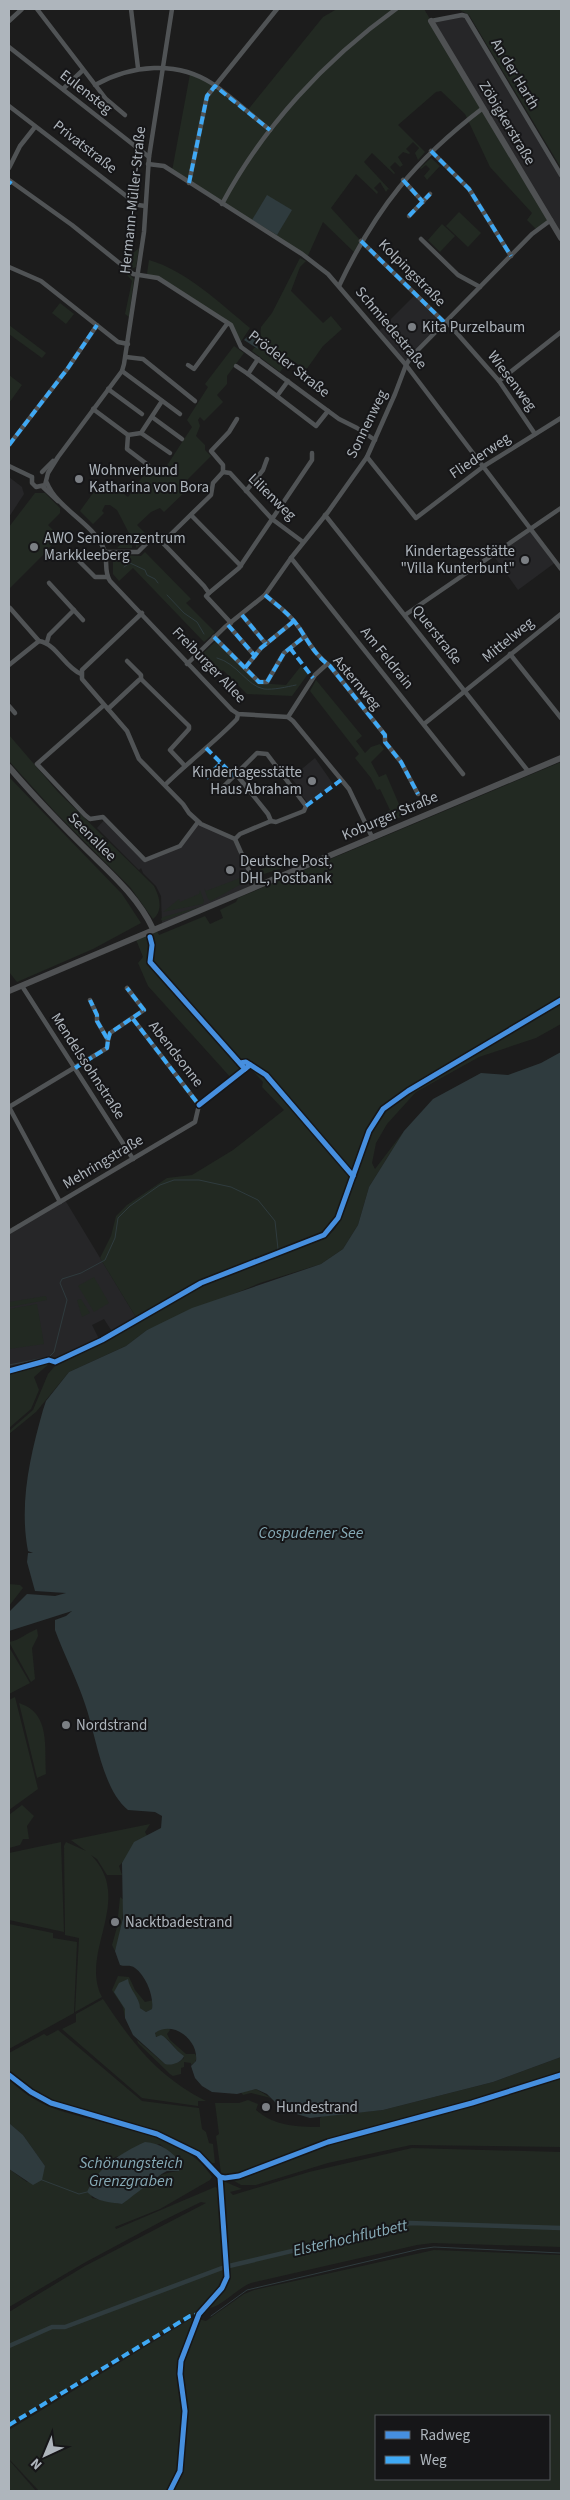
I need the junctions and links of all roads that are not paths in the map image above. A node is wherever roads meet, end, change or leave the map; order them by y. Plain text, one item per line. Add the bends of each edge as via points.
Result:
1 (22, 9) edge
2 (36, 9) edge
3 (131, 9) edge
4 (172, 9) edge
5 (278, 9) edge
6 (396, 9) edge
7 (9, 21) edge
8 (431, 21) joint
9 (9, 47) edge
10 (138, 68) junction
11 (161, 69) junction
12 (83, 70) junction
13 (95, 85) junction
14 (215, 86) junction
15 (62, 89) junction
16 (9, 106) edge
17 (483, 108) junction
18 (125, 114) dead end
19 (35, 127) junction
20 (270, 130) junction
21 (431, 151) junction
22 (149, 156) junction
23 (148, 164) junction
24 (9, 168) edge
25 (561, 175) edge
26 (403, 180) junction
27 (10, 182) edge
28 (189, 183) junction
29 (430, 194) dead end
30 (423, 202) junction
31 (222, 204) junction
32 (146, 206) junction
33 (409, 216) dead end
34 (551, 220) junction
35 (561, 238) edge
36 (361, 240) junction
37 (421, 240) dead end
38 (511, 256) junction
39 (9, 267) edge
40 (138, 275) junction
41 (339, 286) junction
42 (480, 286) junction
43 (446, 322) junction
44 (227, 324) junction
45 (97, 325) junction
46 (561, 332) edge
47 (128, 344) junction
48 (126, 357) junction
49 (258, 359) junction
50 (188, 365) dead end
51 (406, 365) junction
52 (236, 366) dead end
53 (122, 371) junction
54 (248, 374) junction
55 (288, 381) junction
56 (499, 381) junction
57 (108, 389) junction
58 (277, 396) junction
59 (162, 400) junction
60 (195, 401) dead end
61 (93, 409) junction
62 (328, 410) junction
63 (142, 414) dead end
64 (180, 414) dead end
65 (152, 417) junction
66 (561, 418) edge
67 (237, 419) dead end
68 (141, 433) junction
69 (535, 434) junction
70 (128, 435) junction
71 (182, 439) dead end
72 (375, 440) junction
73 (9, 445) edge
74 (170, 453) dead end
75 (312, 453) dead end
76 (58, 457) junction
77 (367, 457) junction
78 (266, 459) dead end
79 (148, 465) dead end
80 (9, 466) edge
81 (484, 466) junction
82 (42, 472) junction
83 (223, 472) junction
84 (32, 477) junction
85 (47, 477) junction
86 (47, 483) junction
87 (43, 487) junction
88 (246, 491) junction
89 (63, 504) junction
90 (561, 508) edge
91 (191, 515) junction
92 (325, 515) junction
93 (272, 519) junction
94 (531, 528) junction
95 (163, 542) junction
96 (303, 542) junction
97 (106, 552) junction
98 (291, 558) junction
99 (79, 561) dead end
100 (241, 566) junction
101 (561, 569) edge
102 (108, 577) junction
103 (49, 583) dead end
104 (209, 593) junction
105 (266, 596) junction
106 (10, 608) edge
107 (74, 610) junction
108 (142, 613) junction
109 (561, 614) edge
110 (242, 615) junction
111 (405, 615) junction
112 (83, 620) dead end
113 (294, 621) junction
114 (230, 624) junction
115 (214, 637) junction
116 (304, 638) junction
117 (39, 640) junction
118 (47, 642) junction
119 (266, 644) junction
120 (510, 654) junction
121 (9, 656) edge
122 (255, 656) junction
123 (127, 661) dead end
124 (13, 662) junction
125 (187, 664) junction
126 (327, 664) junction
127 (9, 666) edge
128 (246, 668) junction
129 (81, 674) junction
130 (142, 679) junction
131 (465, 691) junction
132 (104, 705) junction
133 (9, 706) edge
134 (108, 709) junction
135 (15, 713) dead end
136 (238, 714) junction
137 (288, 717) junction
138 (561, 718) edge
139 (424, 724) junction
140 (561, 758) edge
141 (185, 766) junction
142 (9, 767) edge
143 (528, 771) junction
144 (236, 774) junction
145 (463, 774) dead end
146 (165, 785) junction
147 (223, 787) dead end
148 (418, 794) dead end
149 (271, 821) junction
150 (198, 822) junction
151 (372, 837) junction
152 (235, 839) junction
153 (256, 886) junction
154 (152, 929) junction
155 (22, 986) junction
156 (128, 988) dead end
157 (9, 992) edge
158 (90, 1000) dead end
159 (132, 1019) junction
160 (108, 1040) junction
161 (76, 1068) junction
162 (199, 1105) joint
163 (9, 1107) edge
164 (133, 1159) junction
165 (60, 1202) junction
166 (9, 1232) edge

1 - 7 street
2 - 12 street
3 - 10 street
4 - 11 street, Hermann-Müller-Straße
5 - 14 street
6 - 20 street via 334,59
8 - 17 main road, Zöbigkerstraße
8 - 25 street, An der Harth via 466,16
9 - 15 street, Eulensteg
10 - 11 street
10 - 13 street via 117,73
11 - 14 street via 191,74
11 - 22 street, Hermann-Müller-Straße
12 - 13 street
12 - 15 street
13 - 18 street via 106,100
14 - 20 street
14 - 28 street via 207,96
15 - 22 street, Eulensteg
16 - 19 street, Privatstraße
17 - 21 street
17 - 34 main road, Zöbigkerstraße
19 - 24 street
19 - 32 street, Privatstraße via 138,205
20 - 31 street
21 - 26 street
21 - 38 street via 469,189
22 - 23 street, Hermann-Müller-Straße
23 - 28 street, Schmiedestraße via 164,166
23 - 32 street, Hermann-Müller-Straße
26 - 30 street
26 - 36 street
27 - 40 street
28 - 31 street, Schmiedestraße
29 - 30 street
30 - 33 street
31 - 41 street, Schmiedestraße via 302,254
32 - 40 street, Hermann-Müller-Straße
34 - 35 main road, Zöbigkerstraße
34 - 38 street, Sonnenweg
36 - 41 street
36 - 43 street, Kolpingstraße
37 - 42 street via 458,275
38 - 42 street, Sonnenweg
39 - 45 street via 41,281
40 - 44 street, Prödeler Straße via 158,278
40 - 47 street, Hermann-Müller-Straße
41 - 51 street, Schmiedestraße
42 - 43 street, Sonnenweg
43 - 51 street, Sonnenweg
43 - 56 street, Wiesenweg
44 - 49 street, Prödeler Straße via 234,329 238,344
44 - 50 street via 194,369
45 - 47 street via 118,342
45 - 73 street
46 - 56 street
47 - 48 street, Hermann-Müller-Straße
48 - 53 street, Hermann-Müller-Straße
48 - 60 street via 143,359
49 - 54 street
49 - 55 street, Prödeler Straße
51 - 72 street, Sonnenweg
51 - 81 street, Schmiedestraße
52 - 54 street
53 - 57 street, Hermann-Müller-Straße
53 - 59 street
54 - 58 street
55 - 58 street
55 - 62 street, Prödeler Straße
56 - 69 street, Wiesenweg
57 - 61 street, Hermann-Müller-Straße
57 - 63 street
58 - 62 street, Prödeler Straße via 316,426
59 - 64 street
59 - 65 street
61 - 70 street
61 - 76 street, Hermann-Müller-Straße
62 - 72 street, Prödeler Straße
65 - 68 street
65 - 71 street
66 - 69 street, Fliederweg
67 - 83 street via 210,451 223,465
68 - 70 street
68 - 74 street
69 - 81 street, Fliederweg
70 - 79 street via 128,449
72 - 77 street, Sonnenweg
75 - 93 street via 312,460
76 - 82 street, Hermann-Müller-Straße
76 - 85 street, Hermann-Müller-Straße
77 - 81 street, Fliederweg via 416,518
77 - 92 street, Sonnenweg
78 - 88 street via 263,470
80 - 84 street
81 - 94 street, Schmiedestraße
82 - 84 street
82 - 85 street
83 - 88 street, Lilienweg via 230,473
83 - 91 street via 213,483 211,495
84 - 87 street via 34,486
85 - 86 street
86 - 87 street
86 - 89 street
87 - 89 street
88 - 93 street, Lilienweg
89 - 97 street via 101,542
90 - 94 street
91 - 95 street
91 - 100 street
92 - 96 street, Sonnenweg
92 - 111 street, Querstraße
93 - 96 street, Lilienweg
93 - 100 street
94 - 101 street, Schmiedestraße
94 - 111 street
95 - 97 street via 152,538 138,552
95 - 104 street
96 - 98 street, Sonnenweg
97 - 102 street
98 - 105 street, Sonnenweg
98 - 139 street, Am Feldrain
99 - 102 street, Freiburger Allee via 95,577
100 - 104 street
102 - 108 street, Freiburger Allee
103 - 107 street
104 - 114 street via 206,596
105 - 110 street, Sonnenweg
105 - 113 street, Asternweg
106 - 117 street
107 - 112 street
107 - 118 street via 49,635
108 - 125 street, Freiburger Allee
108 - 129 street
109 - 120 street, Mittelweg
110 - 114 street, Sonnenweg
110 - 119 street
111 - 131 street, Querstraße
113 - 116 street, Asternweg
113 - 119 street
114 - 115 street, Sonnenweg
114 - 122 street
115 - 125 street, Sonnenweg
115 - 128 street
116 - 126 street, Asternweg
116 - 128 street via 284,653 267,682 259,682
117 - 118 street
117 - 124 street
118 - 129 street via 71,670
119 - 122 street
120 - 131 street, Mittelweg
120 - 138 street
121 - 124 street
122 - 128 street
123 - 130 street
124 - 127 street
125 - 136 street, Freiburger Allee
126 - 137 street via 315,675
126 - 148 street, Asternweg via 385,736 385,742
129 - 132 street
130 - 134 street
130 - 141 street via 189,726 170,750
131 - 139 street, Mittelweg
131 - 143 street, Querstraße
132 - 134 street
132 - 150 street via 37,764 85,815 90,819 103,817 145,860 180,846
133 - 135 street
134 - 146 street via 127,732 139,759
136 - 137 street, Freiburger Allee
136 - 141 street via 237,719
137 - 151 street via 349,789
139 - 145 street, Am Feldrain
140 - 143 main road, Koburger Straße
141 - 146 street
142 - 154 main road, Seenallee via 129,892
143 - 151 main road, Koburger Straße
144 - 147 street
144 - 149 street
144 - 149 street via 257,753 267,754 306,804 304,810 276,822
146 - 150 street
149 - 152 street
150 - 152 street
151 - 153 main road, Koburger Straße
152 - 153 street
153 - 154 main road, Koburger Straße
154 - 155 main road, Koburger Straße
155 - 157 main road, Koburger Straße
155 - 161 street, Mendelssohnstraße
156 - 159 street, Abendsonne via 144,1010
158 - 160 street via 97,1014 96,1022
159 - 160 street, Abendsonne via 110,1033
159 - 162 street, Abendsonne
160 - 161 street, Abendsonne via 107,1048
161 - 163 street
161 - 164 street, Mendelssohnstraße
162 - 164 street, Mehringstraße via 195,1122
163 - 165 street
164 - 165 street, Mehringstraße
165 - 166 street, Mehringstraße

